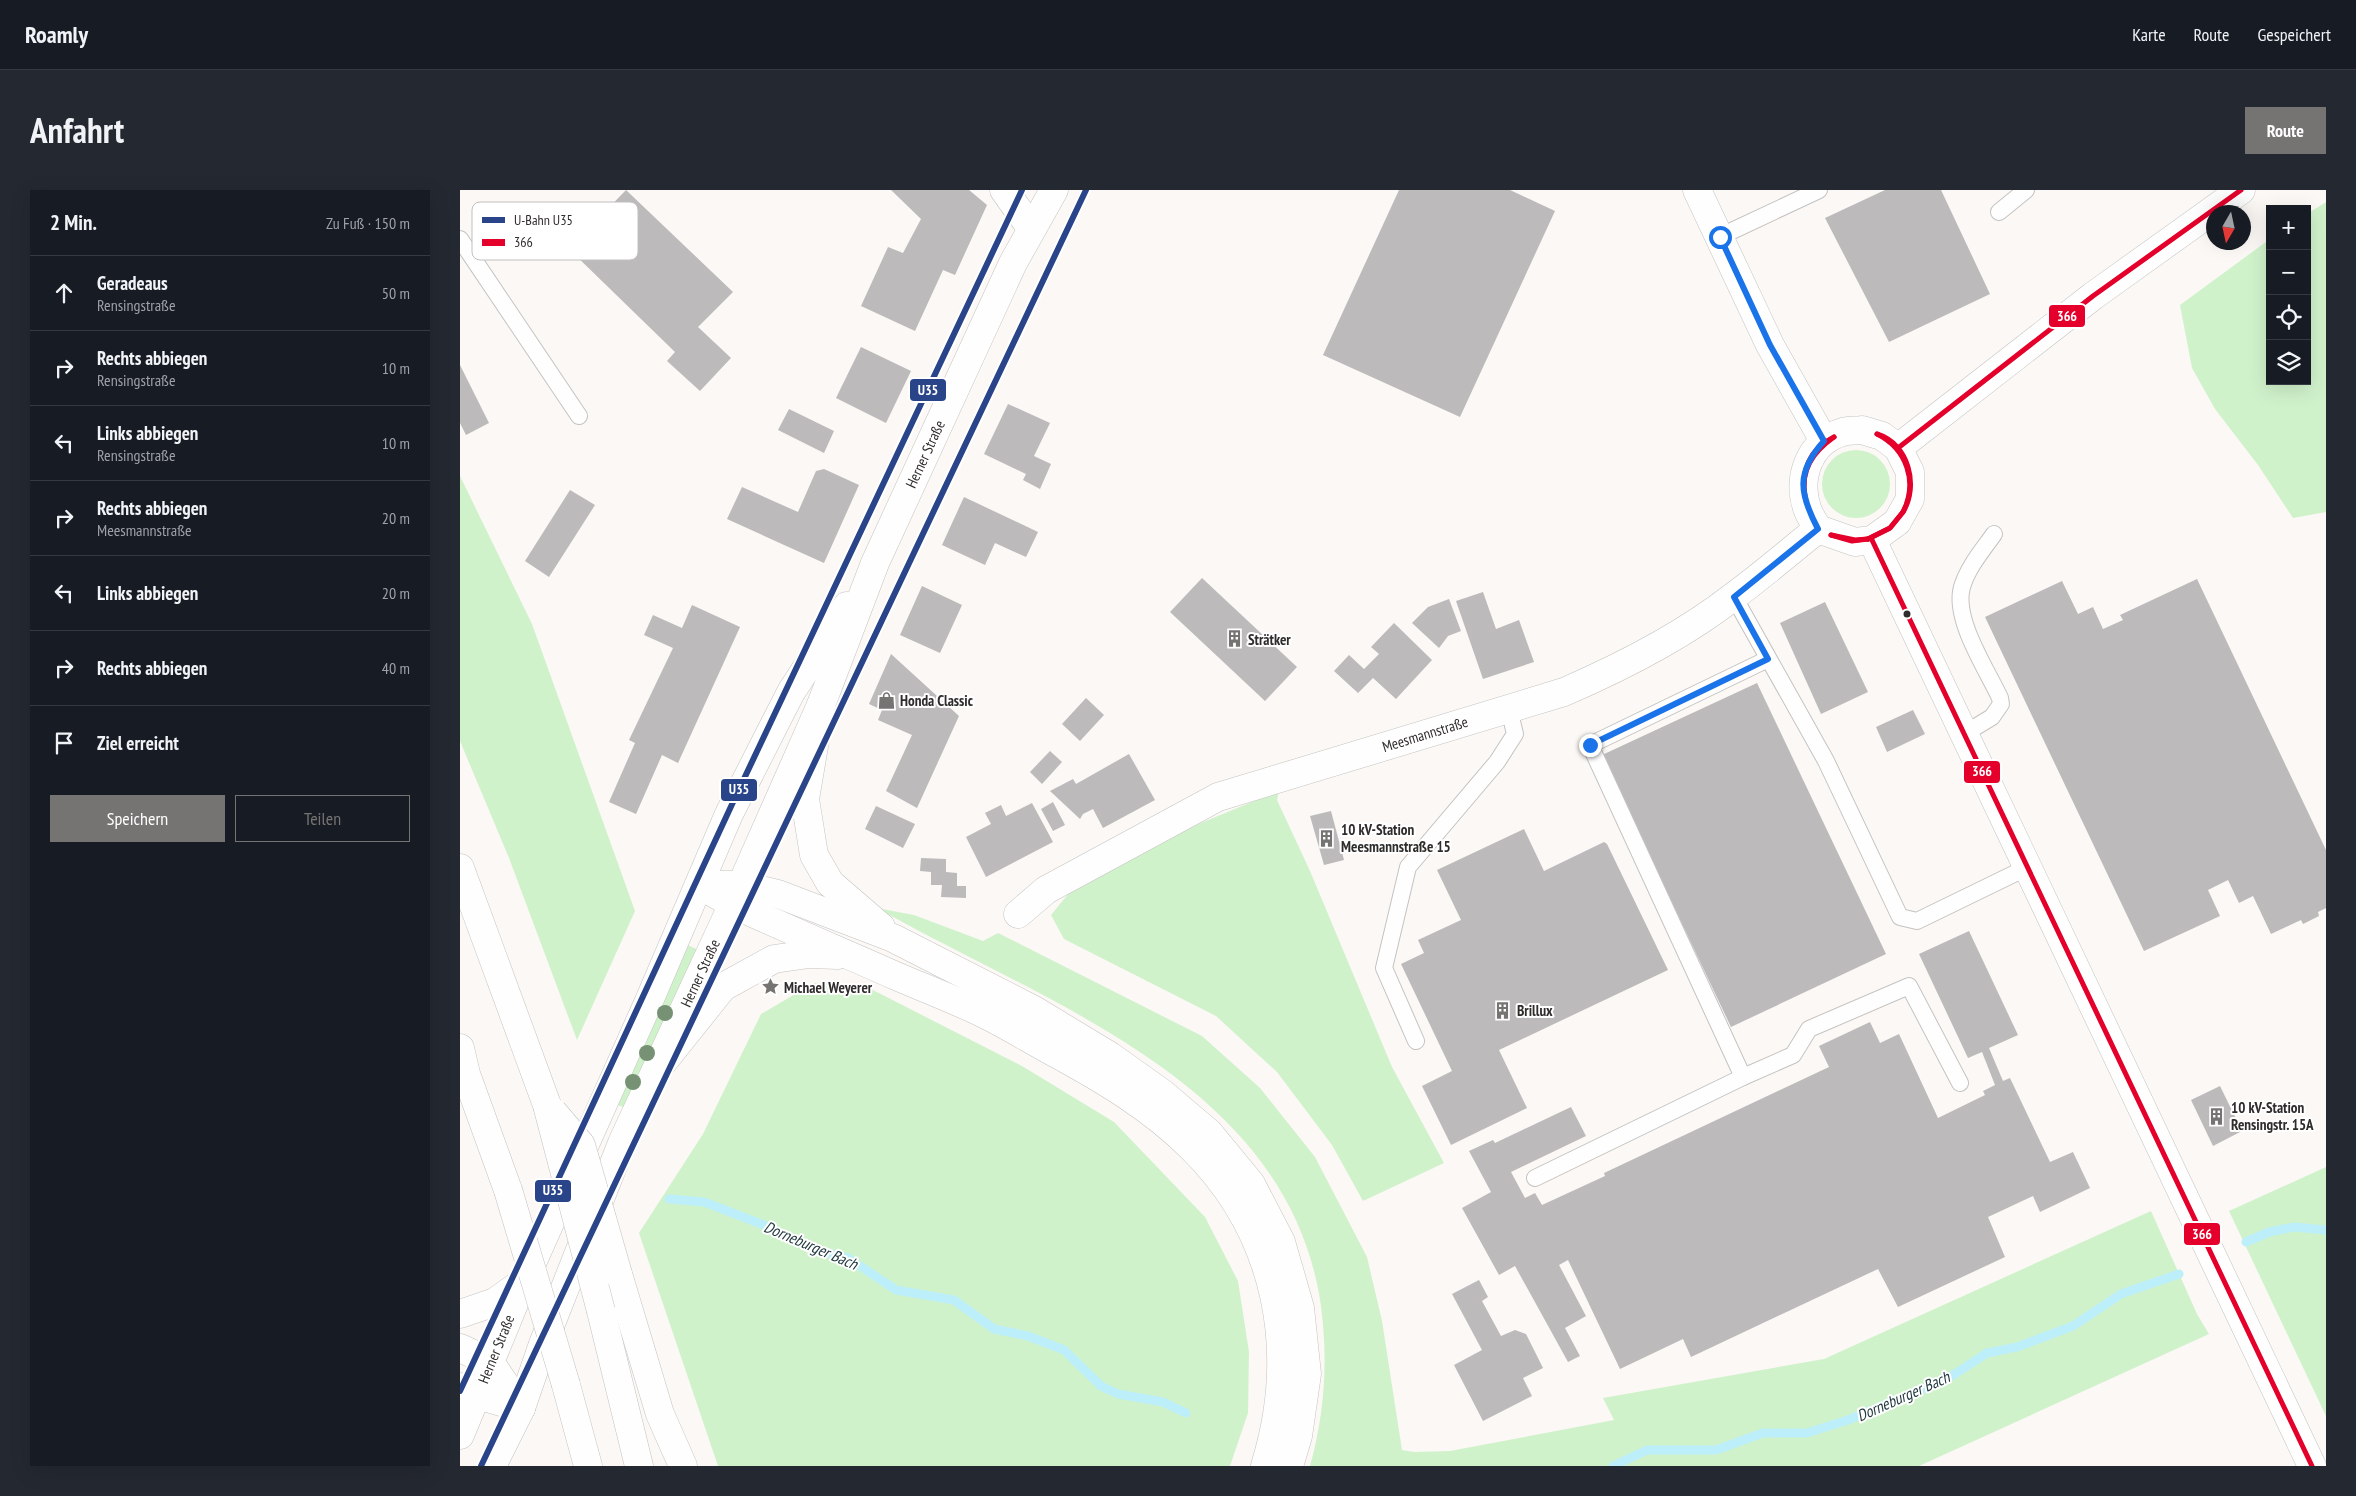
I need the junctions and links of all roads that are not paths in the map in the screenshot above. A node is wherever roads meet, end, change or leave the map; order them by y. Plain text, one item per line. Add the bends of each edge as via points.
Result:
1 (1004, 190) edge
2 (1035, 190) edge
3 (1054, 190) edge
4 (1697, 190) edge
5 (1819, 190) edge
6 (2026, 190) edge
7 (2241, 190) edge
8 (1999, 212) dead end
9 (1026, 221) junction
10 (1720, 237) junction
11 (460, 239) edge
12 (472, 257) edge
13 (474, 260) edge
14 (1013, 263) junction
15 (579, 416) dead end
16 (1824, 441) junction
17 (1898, 448) junction
18 (1818, 529) junction
19 (1994, 534) dead end
20 (1872, 540) junction
21 (875, 563) junction
22 (1734, 597) junction
23 (1768, 659) junction
24 (821, 705) junction
25 (1509, 709) junction
26 (1964, 734) junction
27 (2028, 867) junction
28 (460, 868) edge
29 (699, 885) junction
30 (737, 895) junction
31 (1018, 914) dead end
32 (893, 938) junction
33 (847, 955) junction
34 (1416, 1041) dead end
35 (460, 1048) edge
36 (655, 1072) junction
37 (1743, 1077) junction
38 (1960, 1082) dead end
39 (547, 1105) junction
40 (1535, 1178) dead end
41 (523, 1282) junction
42 (460, 1314) edge
43 (460, 1348) edge
44 (490, 1362) junction
45 (469, 1391) edge
46 (521, 1408) junction
47 (460, 1436) edge
48 (492, 1466) edge
49 (588, 1466) edge
50 (639, 1466) edge
51 (683, 1466) edge
52 (1265, 1466) edge
53 (1289, 1466) edge
54 (2312, 1466) edge

1 - 9 main road
2 - 9 main road, Herner Straße
3 - 14 main road, Herner Straße
4 - 10 main road
5 - 10 lane
6 - 8 lane
7 - 17 main road via 2085,302
9 - 14 main road, Herner Straße
10 - 16 main road via 1770,345
11 - 12 lane
13 - 15 lane
14 - 21 main road, Herner Straße
16 - 17 main road via 1842,432 1862,430 1882,436
16 - 18 main road via 1809,458 1802,480 1807,508
17 - 20 main road via 1910,472 1910,499 1897,522
18 - 20 main road via 1855,542
18 - 22 main road, Meesmannstraße
19 - 26 lane via 1967,574 1960,600 1964,622 2001,704 1992,717
20 - 26 main road
21 - 24 main road, Herner Straße
21 - 29 main road, Herner Straße via 791,692 729,814
22 - 23 lane
22 - 25 main road, Meesmannstraße via 1619,668 1564,692
23 - 27 lane via 1826,761 1900,917 1917,921
23 - 37 lane via 1590,745
24 - 30 main road, Herner Straße
24 - 32 main road via 805,799 814,854 830,883
25 - 31 main road, Meesmannstraße via 1218,797 1046,890
25 - 34 lane via 1516,734 1497,762 1408,867 1384,968
26 - 27 main road
27 - 54 main road
28 - 39 main road
29 - 30 main road
29 - 41 main road, Herner Straße
30 - 32 main road via 778,894
30 - 33 main road
30 - 36 main road, Herner Straße
32 - 53 main road via 1034,1010 1110,1056 1162,1093 1209,1133 1252,1184 1281,1242 1300,1308 1307,1374 1298,1436
33 - 36 main road via 809,954 774,959 723,987
33 - 52 main road via 980,1012 1098,1076 1148,1109 1193,1148 1226,1189 1260,1244 1278,1308 1282,1370 1276,1431
35 - 49 main road, bridge via 466,1074 508,1190
36 - 46 main road, Herner Straße via 599,1200
37 - 38 lane via 1793,1055 1809,1029 1909,986
37 - 40 lane
39 - 50 main road, bridge
39 - 51 main road, bridge via 581,1145 660,1414
41 - 42 main road via 495,1302
41 - 44 main road, Herner Straße
43 - 44 main road
44 - 45 main road, Herner Straße
44 - 46 main road
45 - 46 main road
45 - 47 main road, Herner Straße
46 - 48 main road, Herner Straße

